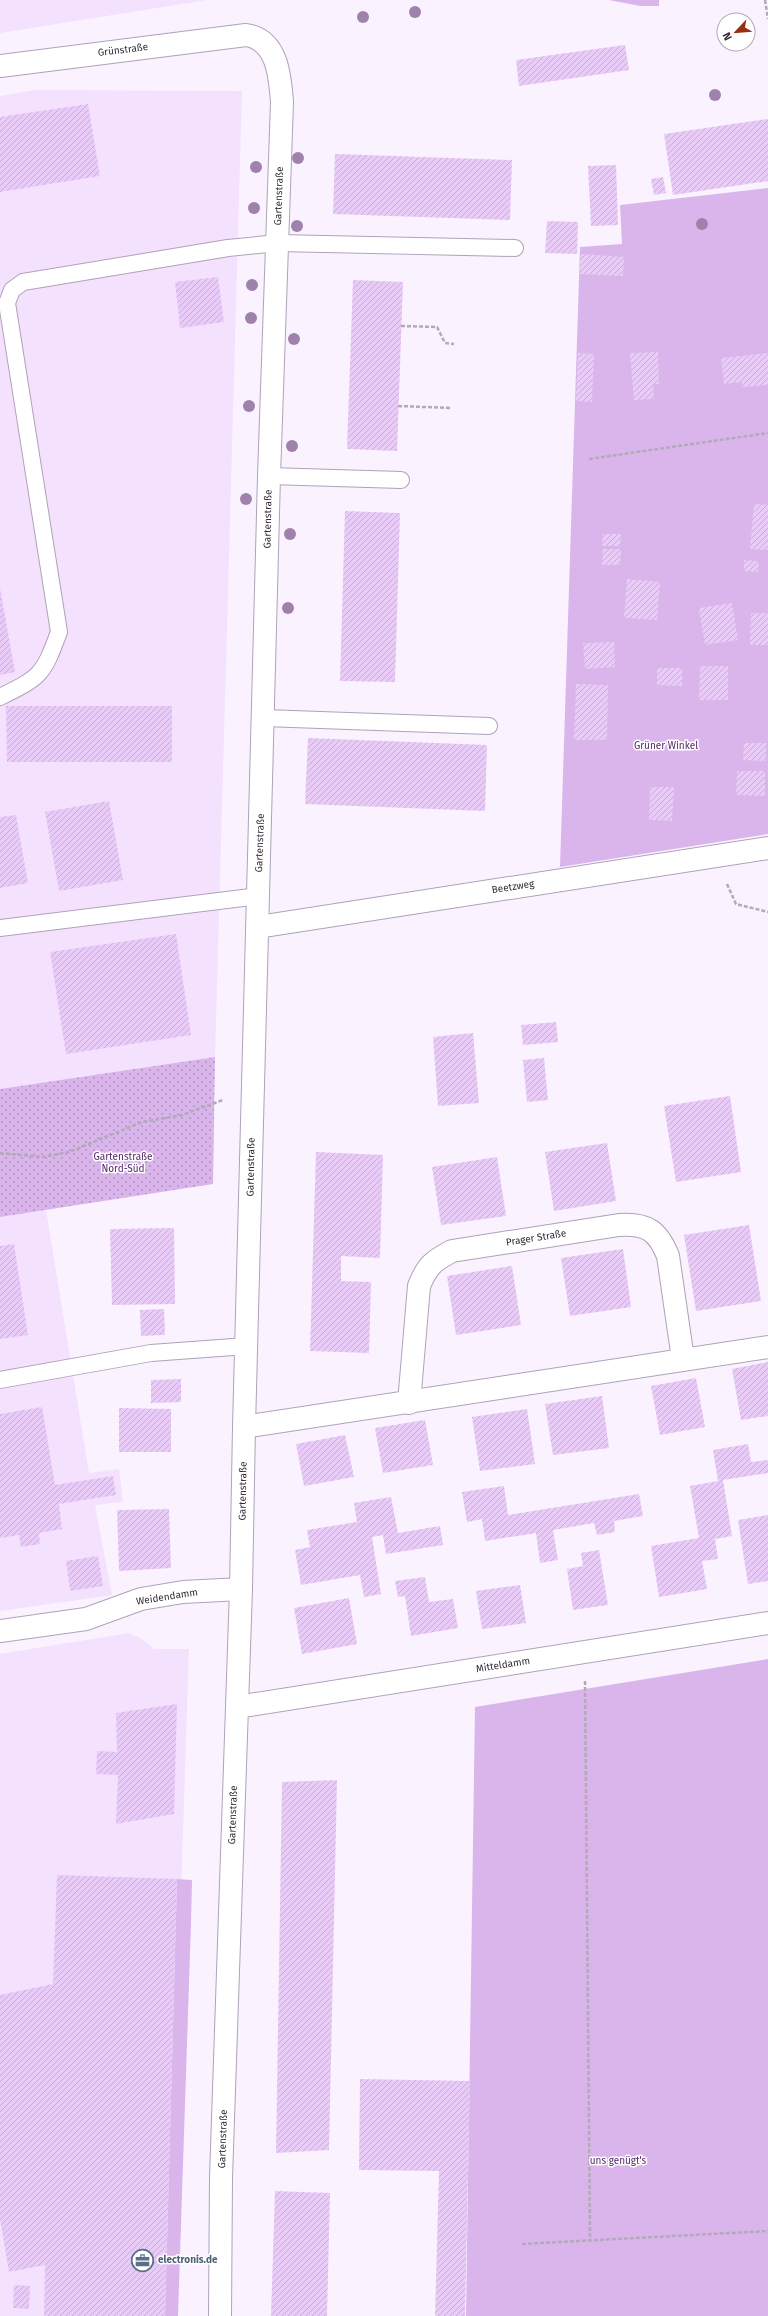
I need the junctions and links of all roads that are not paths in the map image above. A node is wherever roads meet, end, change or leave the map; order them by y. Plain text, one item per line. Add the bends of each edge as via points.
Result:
1 (246, 35) joint
2 (0, 66) edge
3 (278, 243) junction
4 (514, 248) dead end
5 (269, 476) junction
6 (401, 480) dead end
7 (0, 697) edge
8 (264, 718) junction
9 (489, 726) dead end
10 (768, 848) edge
11 (259, 896) junction
12 (258, 927) junction
13 (0, 928) edge
14 (247, 1346) junction
15 (768, 1347) edge
16 (683, 1360) junction
17 (0, 1380) edge
18 (409, 1403) junction
19 (244, 1427) junction
20 (241, 1589) junction
21 (768, 1623) edge
22 (0, 1631) edge
23 (237, 1707) junction
24 (220, 2316) edge

1 - 2 street, Grünstraße
1 - 3 street, Gartenstraße via 264,44 273,55 279,70 282,102
3 - 4 lane
3 - 5 street, Gartenstraße
3 - 7 lane via 228,248 23,282 12,290 7,303 59,632 39,676
5 - 6 lane
5 - 8 street, Gartenstraße
8 - 9 lane
8 - 11 street, Gartenstraße
10 - 12 street, Beetzweg
11 - 12 street, Gartenstraße
11 - 13 lane
12 - 14 street, Gartenstraße
14 - 17 lane via 151,1353
14 - 19 street, Gartenstraße
15 - 16 street
16 - 18 street
16 - 18 street, Prager Straße via 668,1256 662,1241 651,1230 635,1224 619,1225 452,1251 434,1260 424,1272 419,1286
18 - 19 street
19 - 20 street, Gartenstraße
20 - 22 street, Weidendamm via 183,1592 140,1599 86,1619
20 - 23 street, Gartenstraße
21 - 23 street, Mitteldamm
23 - 24 street, Gartenstraße via 221,2178

